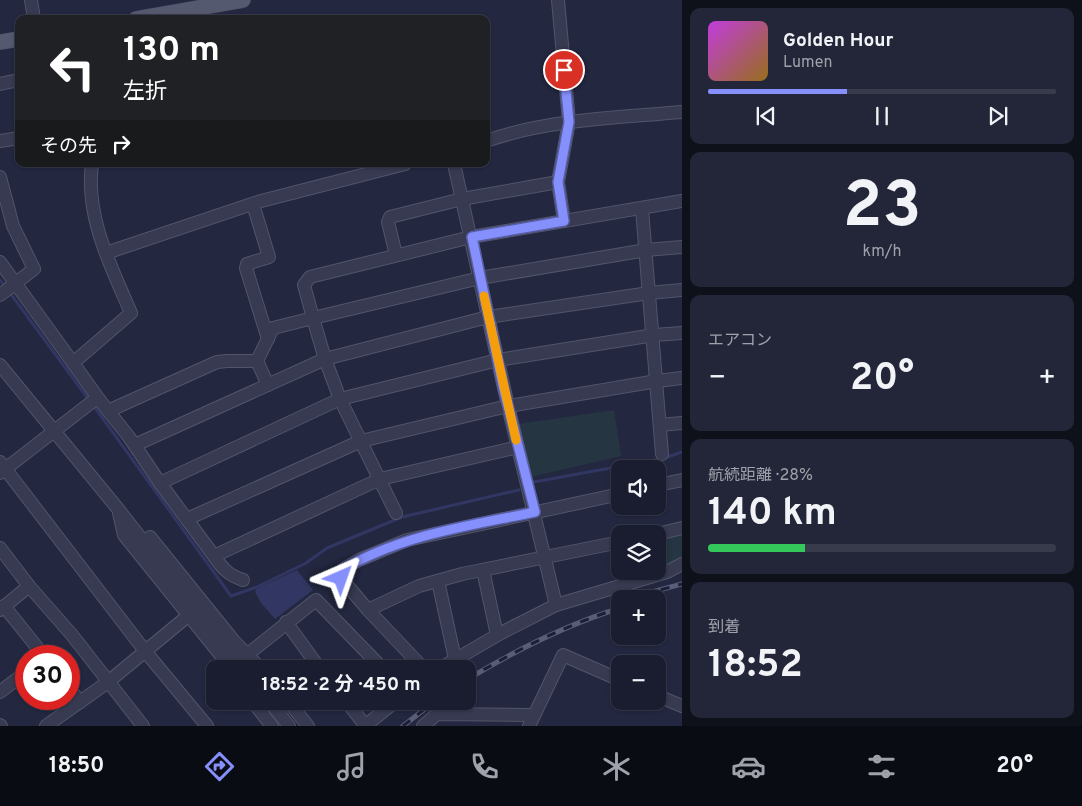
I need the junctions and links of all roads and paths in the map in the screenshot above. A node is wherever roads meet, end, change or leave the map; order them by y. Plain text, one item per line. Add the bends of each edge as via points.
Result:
1 (32, 0) edge
2 (243, 0) edge
3 (558, 0) edge
4 (219, 2) edge
5 (34, 15) edge
6 (164, 15) edge
7 (15, 40) edge
8 (0, 42) edge
9 (15, 81) edge
10 (0, 84) edge
11 (682, 112) edge
12 (569, 122) junction
13 (15, 139) edge
14 (490, 140) edge
15 (0, 141) edge
16 (92, 167) edge
17 (394, 167) edge
18 (455, 167) edge
19 (0, 177) edge
20 (558, 182) junction
21 (462, 199) junction
22 (682, 201) edge
23 (253, 204) junction
24 (642, 208) junction
25 (564, 221) junction
26 (472, 237) junction
27 (682, 247) edge
28 (646, 250) junction
29 (106, 253) junction
30 (396, 255) junction
31 (0, 262) edge
32 (480, 278) junction
33 (7, 289) edge
34 (682, 290) edge
35 (649, 293) junction
36 (488, 317) junction
37 (313, 318) junction
38 (682, 333) edge
39 (654, 335) junction
40 (268, 339) junction
41 (325, 359) junction
42 (498, 360) junction
43 (258, 361) junction
44 (73, 362) junction
45 (0, 365) edge
46 (682, 378) edge
47 (657, 381) junction
48 (268, 385) junction
49 (340, 399) junction
50 (93, 401) dead end
51 (508, 406) junction
52 (108, 411) junction
53 (682, 423) edge
54 (660, 425) junction
55 (54, 430) junction
56 (361, 441) junction
57 (135, 445) junction
58 (518, 447) junction
59 (662, 454) dead end
60 (2, 468) edge
61 (380, 479) junction
62 (682, 480) edge
63 (160, 483) junction
64 (666, 483) edge
65 (611, 496) edge
66 (109, 499) junction
67 (118, 509) junction
68 (535, 512) junction
69 (396, 513) dead end
70 (187, 519) junction
71 (682, 528) edge
72 (666, 532) edge
73 (611, 544) edge
74 (0, 548) edge
75 (214, 556) junction
76 (544, 558) junction
77 (682, 564) edge
78 (483, 570) junction
79 (242, 580) dead end
80 (438, 581) junction
81 (29, 586) junction
82 (556, 606) junction
83 (2, 608) edge
84 (368, 610) junction
85 (189, 615) junction
86 (286, 622) junction
87 (497, 635) junction
88 (34, 645) edge
89 (145, 651) junction
90 (248, 654) junction
91 (455, 659) joint
92 (225, 660) edge
93 (236, 660) edge
94 (253, 660) edge
95 (313, 660) edge
96 (374, 660) edge
97 (415, 660) edge
98 (611, 676) edge
99 (15, 680) edge
100 (108, 682) junction
101 (0, 692) edge
102 (666, 699) edge
103 (80, 702) edge
104 (682, 706) edge
105 (69, 710) edge
106 (259, 710) edge
107 (276, 710) edge
108 (295, 710) edge
109 (353, 710) edge
110 (385, 710) edge
111 (532, 720) edge
112 (46, 726) edge
113 (143, 726) edge
114 (207, 726) edge
115 (272, 726) edge
116 (288, 726) edge
117 (308, 726) edge
118 (365, 726) edge
119 (423, 726) edge

1 - 5 street
2 - 4 main road
3 - 12 street
4 - 6 main road
7 - 8 main road
9 - 10 street
11 - 12 street
12 - 14 street via 512,132
12 - 20 street
13 - 15 street
16 - 29 street via 94,218
17 - 23 street
18 - 21 street
19 - 33 street via 14,226 34,270
20 - 21 street
20 - 25 street
21 - 26 street
21 - 30 street via 390,217 388,222
22 - 24 street
23 - 29 street
23 - 40 street via 269,257 247,264 246,268
24 - 25 street
24 - 28 street
25 - 26 street
26 - 30 street
26 - 32 street
27 - 28 street
28 - 32 street
28 - 35 street
29 - 44 street via 131,313
30 - 37 street via 310,276 304,285
31 - 33 street
32 - 36 street
32 - 37 street
33 - 44 street
34 - 35 street
35 - 36 street
35 - 39 street
36 - 41 street
36 - 42 street
37 - 40 street via 273,328
37 - 41 street
38 - 39 street
39 - 42 street
39 - 47 street
40 - 43 street
41 - 48 street
41 - 49 street
42 - 49 street
42 - 51 street
43 - 48 street
43 - 52 street via 217,362
44 - 52 street
45 - 55 street
46 - 47 street
47 - 51 street
47 - 54 street
48 - 57 street
49 - 56 street
49 - 63 street
50 - 55 street
51 - 56 street
51 - 58 street
52 - 57 street
53 - 54 street
54 - 59 street
55 - 60 street
55 - 66 street
56 - 61 street
56 - 70 street
57 - 63 street
58 - 61 street
58 - 68 street
60 - 89 street
61 - 69 street
61 - 75 street
62 - 64 street
63 - 70 street
65 - 68 street
66 - 67 street
66 - 90 street via 141,526 233,640
67 - 85 street via 124,535
67 - 93 street
68 - 76 street
68 - 84 street via 407,540 342,570 341,578
70 - 75 street
71 - 72 street
73 - 76 street
74 - 81 street
75 - 79 street via 231,576
76 - 78 street
76 - 82 street
77 - 82 street via 667,572
78 - 80 street
78 - 87 street
80 - 84 street via 419,586
80 - 91 street
81 - 83 street
81 - 100 street
82 - 87 street
83 - 88 street
84 - 97 street
85 - 89 street
85 - 92 street
86 - 90 street
86 - 95 street
86 - 96 street via 316,600
87 - 91 street
89 - 100 street
89 - 114 street
90 - 94 street
98 - 111 street via 563,655
99 - 101 street
100 - 103 street
100 - 113 street
102 - 104 street
105 - 112 street
106 - 115 street
107 - 116 street
108 - 117 street
109 - 118 street
110 - 118 street
111 - 119 street via 437,714

